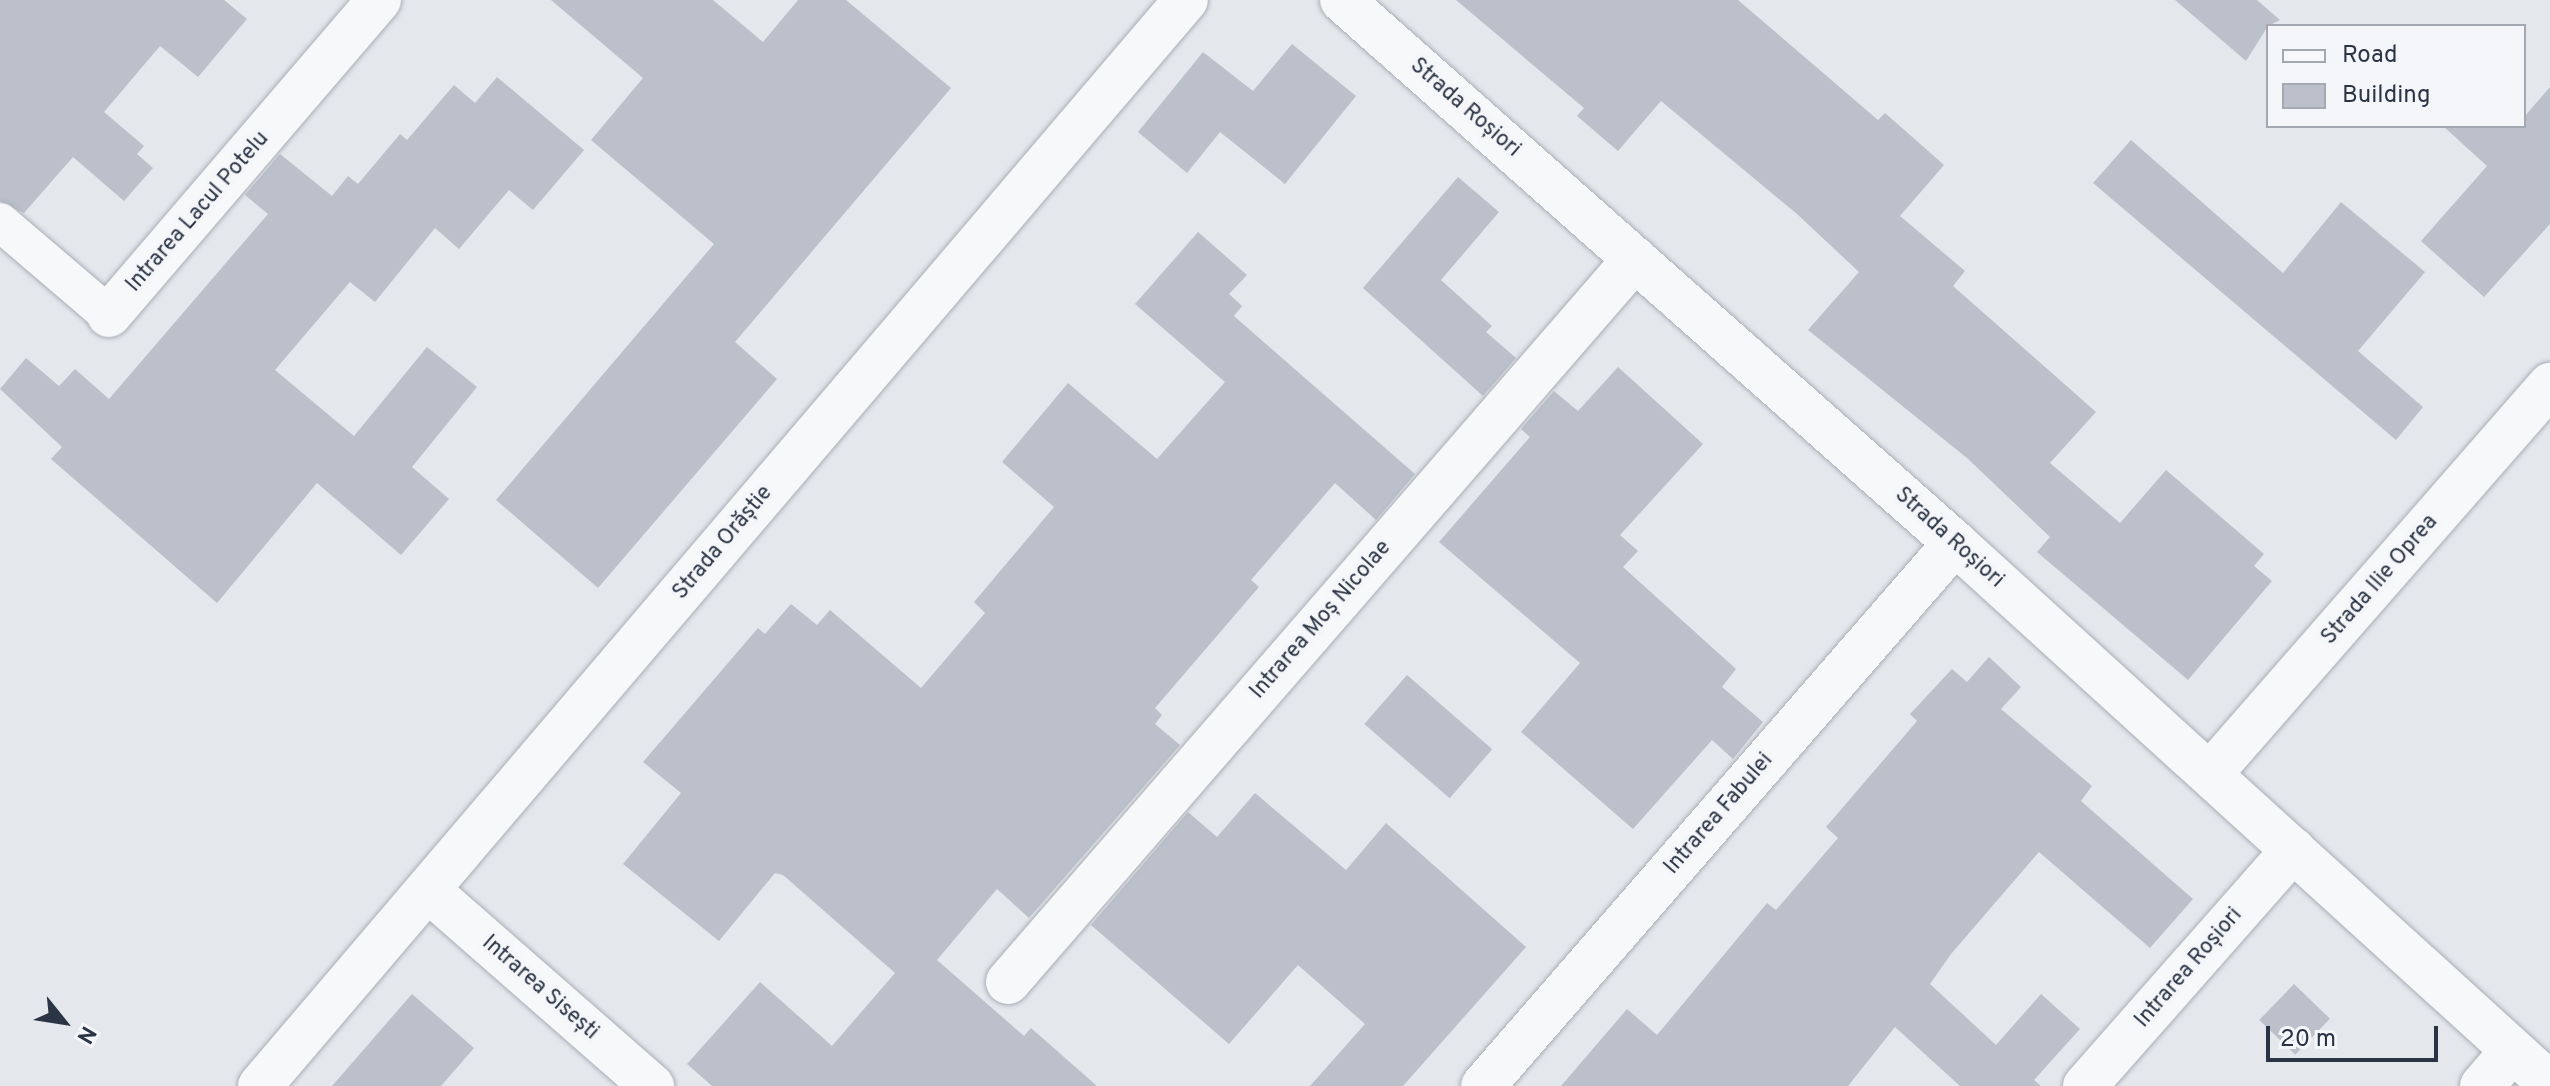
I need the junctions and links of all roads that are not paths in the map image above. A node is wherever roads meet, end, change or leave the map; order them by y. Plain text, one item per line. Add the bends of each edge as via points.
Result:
1 (379, 0) edge
2 (1186, 0) edge
3 (1342, 0) edge
4 (0, 222) edge
5 (1635, 259) junction
6 (109, 315) joint
7 (2550, 385) edge
8 (1955, 543) junction
9 (2210, 774) junction
10 (2293, 850) junction
11 (428, 890) junction
12 (1008, 982) dead end
13 (2512, 1051) junction
14 (2550, 1084) edge
15 (260, 1086) edge
16 (652, 1086) edge
17 (1483, 1086) edge
18 (2085, 1086) edge
19 (2482, 1086) edge

1 - 6 street, Intrarea Lacul Potelu
2 - 11 street, Strada Orăștie
3 - 5 street, Strada Roșiori
4 - 6 street, Intrarea Lacul Potelu
5 - 8 street, Strada Roșiori
5 - 12 street, Intrarea Moș Nicolae
7 - 9 street, Strada Ilie Oprea
8 - 9 street, Strada Roșiori
8 - 17 street, Intrarea Fabulei
9 - 10 street, Strada Roșiori
10 - 13 street, Strada Roșiori
10 - 18 street, Intrarea Roșiori
11 - 15 street, Strada Orăștie
11 - 16 street, Intrarea Sisești
13 - 14 street, Strada Roșiori
13 - 19 street

